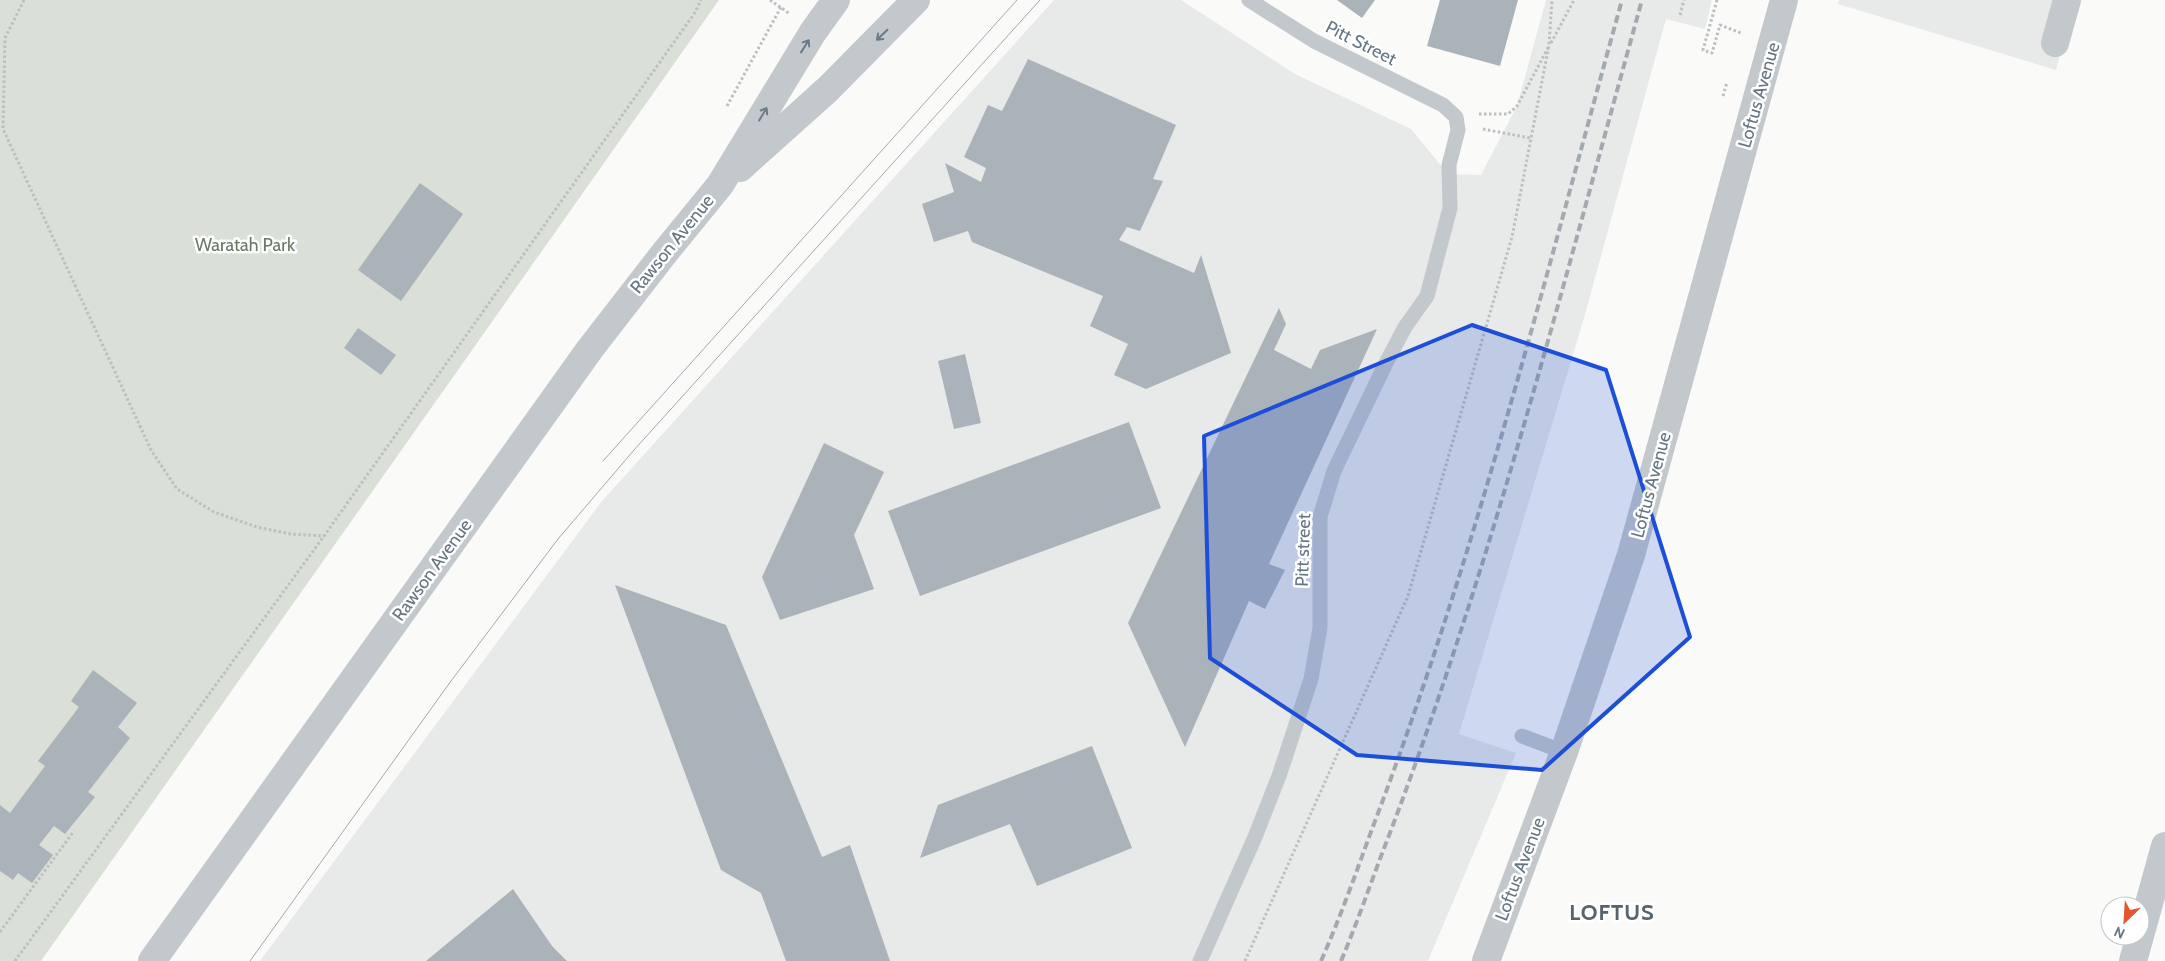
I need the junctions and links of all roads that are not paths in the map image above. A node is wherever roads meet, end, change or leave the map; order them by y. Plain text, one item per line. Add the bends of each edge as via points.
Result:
1 (836, 0) edge
2 (916, 0) edge
3 (1249, 0) edge
4 (1784, 0) edge
5 (2067, 0) edge
6 (2055, 43) dead end
7 (1457, 121) joint
8 (720, 185) junction
9 (1522, 736) dead end
10 (1564, 752) junction
11 (2165, 846) edge
12 (2155, 923) edge
13 (152, 961) edge
14 (1200, 961) edge
15 (1486, 961) edge
16 (2133, 961) edge

8 -> 1 street, Rawson Avenue
2 -> 8 street, Rawson Avenue via 828,89
3 - 7 lane, Pitt Street via 1314,41 1443,105
4 - 10 street, Loftus Avenue via 1632,555
5 - 6 street
7 - 14 lane, Pitt street via 1449,166 1450,208 1427,296 1405,327 1334,471 1320,517 1320,628 1311,679 1256,837
8 - 13 street, Rawson Avenue via 590,349
9 - 10 lane
10 - 15 street, Loftus Avenue
11 - 12 street
12 - 16 street

